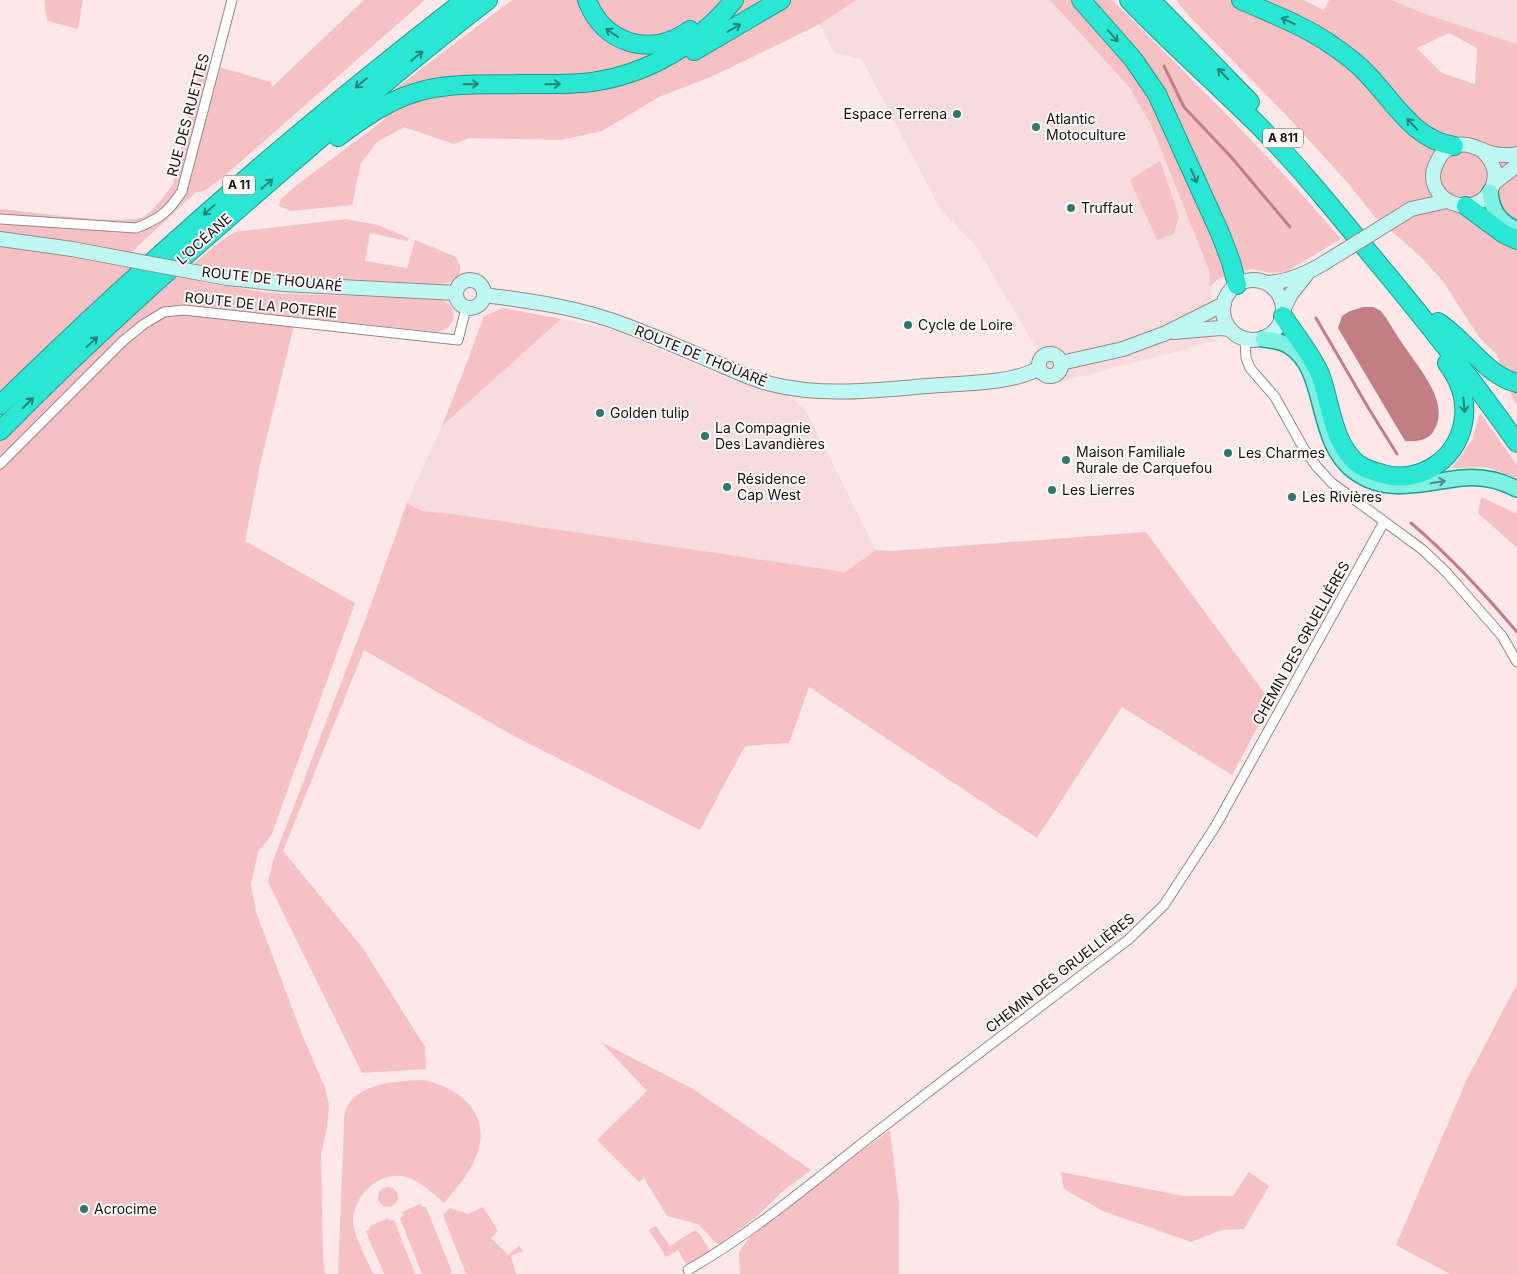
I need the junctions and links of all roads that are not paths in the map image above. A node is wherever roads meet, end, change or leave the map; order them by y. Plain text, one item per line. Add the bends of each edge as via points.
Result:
1 (232, 0) edge
2 (445, 0) edge
3 (465, 0) edge
4 (488, 0) edge
5 (587, 0) edge
6 (722, 0) edge
7 (734, 0) edge
8 (781, 0) edge
9 (1081, 0) edge
10 (1129, 0) edge
11 (1151, 0) edge
12 (1160, 0) edge
13 (1241, 0) edge
14 (1176, 26) junction
15 (398, 52) junction
16 (593, 81) junction
17 (1454, 146) junction
18 (1482, 150) junction
19 (1517, 154) edge
20 (1517, 165) edge
21 (286, 167) junction
22 (1434, 181) junction
23 (1492, 188) junction
24 (1447, 201) junction
25 (1466, 206) junction
26 (1405, 212) junction
27 (0, 219) edge
28 (1517, 230) edge
29 (0, 239) edge
30 (1517, 240) edge
31 (1306, 275) junction
32 (1390, 278) junction
33 (1267, 283) junction
34 (1237, 285) junction
35 (456, 293) junction
36 (484, 295) junction
37 (1224, 304) junction
38 (466, 308) junction
39 (1283, 313) junction
40 (1438, 322) junction
41 (1230, 329) junction
42 (1166, 333) junction
43 (1245, 339) junction
44 (1263, 339) junction
45 (1517, 383) edge
46 (0, 405) edge
47 (1517, 430) edge
48 (0, 431) edge
49 (1517, 443) edge
50 (0, 464) edge
51 (1517, 489) edge
52 (1384, 522) junction
53 (1517, 662) edge
54 (688, 1270) dead end

1 - 27 street, RUE DES RUETTES via 182,191 172,207 155,220 136,228
2 - 15 highway via 410,32
3 - 15 highway, L’OCÉANE / A 11
21 -> 4 highway, L’OCÉANE / A 11
6 -> 5 highway via 702,22 685,34 650,46 617,37 596,18
7 - 16 highway via 718,19 684,47 660,61
16 -> 8 highway via 604,85 655,70
9 -> 34 highway via 1133,59 1157,94 1220,233
10 - 32 highway, A 811 via 1257,124 1324,197
11 - 14 highway, A 811
12 - 14 highway via 1173,14
17 -> 13 highway via 1432,140 1418,131 1367,73 1333,46 1305,29
40 -> 14 highway, A 811 via 1311,169
15 -> 46 highway, L’OCÉANE / A 11 via 161,253
21 -> 16 highway via 302,162 381,107 426,90 455,85
17 - 18 main road via 1469,144
17 - 22 main road via 1446,150 1435,164
18 - 19 main road
18 - 23 main road via 1493,165
20 - 23 main road
48 -> 21 highway, L’OCÉANE / A 11 via 215,228
22 - 24 main road via 1436,189
22 - 26 main road
23 - 25 main road via 1475,204
23 - 28 main road via 1491,204 1497,216
24 - 25 main road
24 - 26 main road
25 - 30 highway
26 - 31 main road, bridge
29 - 35 main road, ROUTE DE THOUARÉ, bridge via 227,278
31 - 33 main road
31 - 39 main road via 1291,294
32 -> 39 highway via 1393,289 1452,370 1462,394 1464,416 1461,432 1452,450 1425,472 1393,477 1358,464 1344,447 1336,430 1319,373
32 - 49 highway, A 811 via 1448,349
33 - 34 main road via 1257,280
33 - 39 main road via 1279,294
34 - 37 main road
35 - 36 main road via 460,285 472,281 479,284
35 - 38 main road via 458,302
36 - 38 main road via 478,306
36 - 42 main road, ROUTE DE THOUARÉ via 600,317 746,376 805,391 860,391 1022,376 1039,368 1041,360 1049,354 1056,356 1061,363 1124,349
37 - 41 main road via 1225,322
37 - 42 main road
38 - 50 street, ROUTE DE LA POTERIE via 458,340 184,310 164,312 123,342
39 - 44 main road via 1277,329
40 - 45 highway via 1451,330 1475,356
40 - 47 highway, A 811
41 - 42 main road
41 - 43 main road
43 - 44 main road
43 - 52 street via 1250,368 1275,397 1317,467 1332,484
44 -> 51 main road via 1281,342 1298,354 1315,385 1333,446 1346,464 1363,477 1398,487 1481,478 1497,480
52 - 53 street via 1423,550 1447,573 1502,636
52 - 54 street, CHEMIN DES GRUELLIÈRES via 1214,827 1164,905 1129,939 804,1189 721,1251

